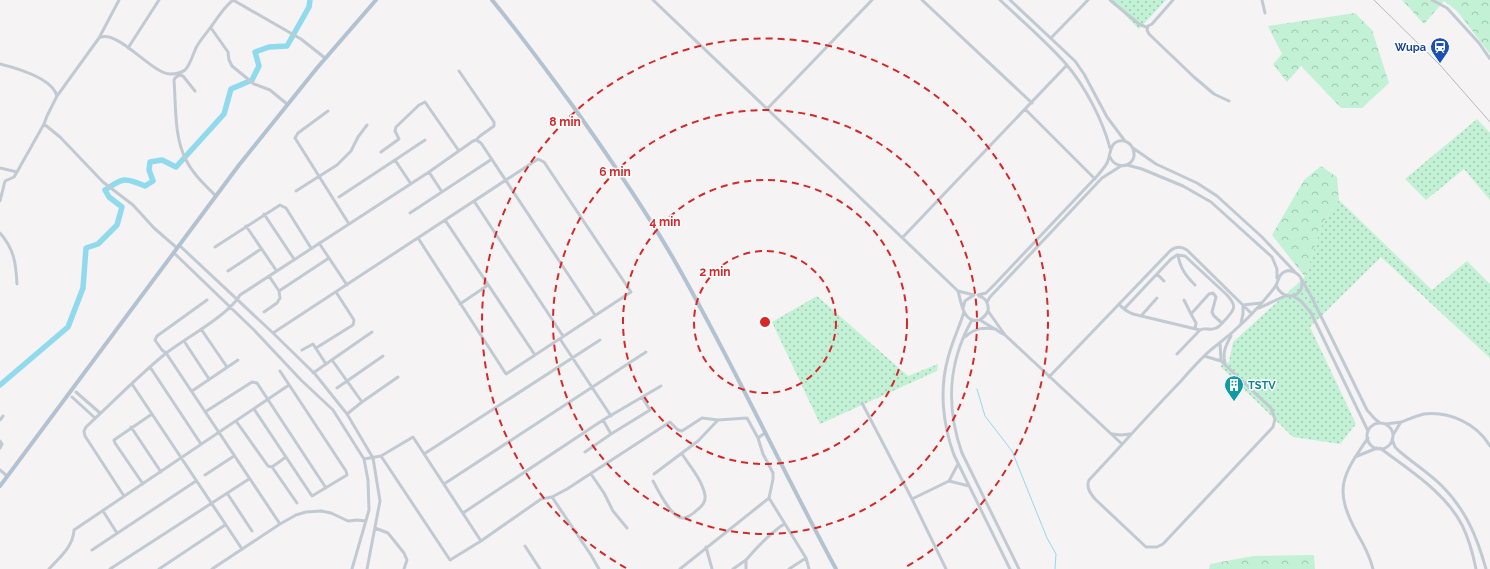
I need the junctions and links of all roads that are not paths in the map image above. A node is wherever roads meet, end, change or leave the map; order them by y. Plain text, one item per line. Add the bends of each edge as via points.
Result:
1 (118, 0) edge
2 (159, 0) edge
3 (233, 0) edge
4 (376, 0) edge
5 (492, 0) edge
6 (653, 0) edge
7 (872, 0) edge
8 (922, 0) edge
9 (1000, 0) edge
10 (1010, 0) edge
11 (1088, 0) edge
12 (1110, 0) edge
13 (1173, 0) edge
14 (1262, 0) edge
15 (1432, 0) edge
16 (1265, 13) dead end
17 (1148, 26) junction
18 (211, 28) junction
19 (99, 38) junction
20 (1051, 38) junction
21 (128, 48) junction
22 (325, 58) junction
23 (1490, 59) edge
24 (0, 64) edge
25 (1067, 65) junction
26 (459, 71) dead end
27 (195, 91) dead end
28 (57, 96) junction
29 (1229, 101) dead end
30 (1032, 103) junction
31 (287, 104) junction
32 (768, 108) junction
33 (1025, 109) junction
34 (328, 111) dead end
35 (44, 124) junction
36 (367, 125) dead end
37 (425, 140) dead end
38 (476, 140) junction
39 (1125, 142) junction
40 (1110, 148) junction
41 (1133, 148) junction
42 (459, 151) junction
43 (381, 152) dead end
44 (1110, 157) junction
45 (492, 159) junction
46 (395, 160) junction
47 (1127, 165) junction
48 (1121, 166) junction
49 (0, 168) edge
50 (17, 172) junction
51 (429, 172) junction
52 (318, 176) junction
53 (1095, 179) junction
54 (505, 181) junction
55 (411, 184) junction
56 (296, 191) dead end
57 (442, 192) junction
58 (216, 196) junction
59 (339, 197) dead end
60 (0, 201) edge
61 (474, 201) junction
62 (264, 214) junction
63 (410, 214) dead end
64 (445, 220) junction
65 (349, 224) junction
66 (246, 226) junction
67 (0, 233) edge
68 (903, 237) junction
69 (418, 238) junction
70 (319, 243) junction
71 (178, 246) junction
72 (215, 247) dead end
73 (311, 248) junction
74 (261, 249) junction
75 (174, 253) junction
76 (1178, 255) junction
77 (329, 258) junction
78 (294, 259) junction
79 (276, 270) junction
80 (228, 271) dead end
81 (1295, 272) junction
82 (1157, 274) junction
83 (269, 276) junction
84 (1277, 278) junction
85 (1301, 278) junction
86 (1164, 281) dead end
87 (17, 284) dead end
88 (347, 285) junction
89 (488, 285) junction
90 (1195, 285) dead end
91 (1276, 285) junction
92 (279, 291) junction
93 (958, 291) junction
94 (336, 292) junction
95 (976, 295) junction
96 (1285, 296) junction
97 (1293, 296) junction
98 (1157, 298) dead end
99 (207, 300) dead end
100 (238, 300) junction
101 (1184, 300) dead end
102 (987, 302) junction
103 (460, 304) junction
104 (1119, 304) junction
105 (1261, 304) junction
106 (1243, 305) junction
107 (230, 308) junction
108 (1258, 308) junction
109 (1124, 309) junction
110 (964, 310) junction
111 (988, 311) junction
112 (264, 312) dead end
113 (1191, 314) junction
114 (1252, 314) junction
115 (595, 315) junction
116 (1141, 316) junction
117 (972, 320) junction
118 (980, 320) junction
119 (1222, 323) junction
120 (1241, 325) junction
121 (201, 329) junction
122 (996, 329) junction
123 (1195, 329) junction
124 (1200, 330) junction
125 (372, 332) dead end
126 (273, 333) junction
127 (1232, 333) junction
128 (1005, 335) junction
129 (561, 338) junction
130 (963, 338) junction
131 (184, 340) junction
132 (600, 340) dead end
133 (1220, 343) junction
134 (316, 348) junction
135 (302, 350) dead end
136 (646, 352) dead end
137 (166, 353) junction
138 (1177, 354) dead end
139 (535, 355) junction
140 (383, 356) dead end
141 (1204, 356) junction
142 (572, 358) junction
143 (238, 360) dead end
144 (332, 360) junction
145 (1221, 361) junction
146 (326, 364) junction
147 (1226, 365) junction
148 (150, 367) junction
149 (227, 367) junction
150 (280, 371) dead end
151 (313, 373) junction
152 (1049, 377) junction
153 (398, 378) dead end
154 (210, 379) junction
155 (348, 381) junction
156 (132, 384) junction
157 (289, 385) junction
158 (661, 386) dead end
159 (592, 387) junction
160 (337, 388) dead end
161 (192, 391) junction
162 (76, 392) dead end
163 (72, 397) dead end
164 (642, 397) junction
165 (268, 400) junction
166 (362, 402) junction
167 (862, 403) dead end
168 (254, 409) junction
169 (206, 412) junction
170 (100, 414) junction
171 (152, 414) junction
172 (347, 414) junction
173 (2, 416) dead end
174 (611, 416) junction
175 (95, 418) junction
176 (0, 420) edge
177 (603, 420) junction
178 (718, 420) junction
179 (236, 421) junction
180 (1401, 422) junction
181 (1380, 423) junction
182 (1386, 424) junction
183 (132, 427) junction
184 (1368, 431) junction
185 (219, 433) junction
186 (765, 433) junction
187 (612, 434) junction
188 (1111, 434) junction
189 (1130, 434) junction
190 (1393, 435) junction
191 (758, 438) junction
192 (1368, 438) junction
193 (1392, 439) junction
194 (0, 441) edge
195 (201, 444) junction
196 (1122, 444) junction
197 (1490, 446) edge
198 (0, 448) edge
199 (1378, 448) junction
200 (585, 452) dead end
201 (424, 454) junction
202 (682, 454) junction
203 (234, 456) junction
204 (381, 456) junction
205 (286, 457) junction
206 (1355, 457) junction
207 (181, 458) junction
208 (373, 458) junction
209 (364, 459) junction
210 (958, 464) junction
211 (272, 467) junction
212 (0, 470) edge
213 (161, 472) junction
214 (591, 474) junction
215 (654, 474) dead end
216 (205, 475) dead end
217 (7, 476) junction
218 (249, 479) junction
219 (196, 481) junction
220 (653, 481) dead end
221 (949, 481) junction
222 (143, 484) junction
223 (444, 484) junction
224 (0, 486) edge
225 (969, 486) junction
226 (326, 488) junction
227 (227, 493) junction
228 (124, 496) junction
229 (552, 496) junction
230 (769, 498) junction
231 (912, 499) junction
232 (297, 502) dead end
233 (210, 503) junction
234 (103, 511) junction
235 (463, 513) junction
236 (366, 521) junction
237 (280, 524) junction
238 (784, 524) junction
239 (225, 525) junction
240 (375, 528) junction
241 (627, 528) dead end
242 (252, 531) dead end
243 (117, 533) junction
244 (481, 541) junction
245 (525, 546) dead end
246 (706, 547) junction
247 (242, 549) junction
248 (92, 550) dead end
249 (806, 558) junction
250 (746, 560) junction
251 (217, 566) junction
252 (49, 569) edge
253 (110, 569) edge
254 (159, 569) edge
255 (212, 569) edge
256 (220, 569) edge
257 (352, 569) edge
258 (368, 569) edge
259 (404, 569) edge
260 (540, 569) edge
261 (599, 569) edge
262 (680, 569) edge
263 (712, 569) edge
264 (733, 569) edge
265 (746, 569) edge
266 (789, 569) edge
267 (809, 569) edge
268 (836, 569) edge
269 (946, 569) edge
270 (1010, 569) edge
271 (1019, 569) edge
272 (1373, 569) edge
273 (1476, 569) edge
274 (1486, 569) edge

1 - 19 street
2 - 21 street
3 - 18 street
3 - 22 street via 301,39
4 - 22 main road
5 - 186 main road via 539,60 638,201 709,324
6 - 32 street
7 - 32 street
8 - 30 street
9 - 25 street
10 - 20 street
11 - 20 street
12 - 17 street via 1139,24
13 - 17 street
14 - 16 street
15 - 23 street via 1447,8
17 - 29 street via 1149,34 1184,69 1214,94
18 - 21 street via 198,45 185,70 179,73 163,73
18 - 31 street via 228,52 232,66 254,84 270,90
19 - 21 street via 108,36
19 - 28 street
20 - 39 street via 1075,61 1107,117
22 - 31 main road
24 - 28 street via 30,73 49,85
25 - 30 street
25 - 40 street via 1085,92 1107,136
26 - 38 street via 494,122 494,126
27 - 58 street via 183,76 175,78 182,152 196,174
28 - 35 street
30 - 33 street
31 - 58 main road
32 - 68 street
33 - 53 street
33 - 68 street
34 - 52 street via 295,138
35 - 50 street
35 - 71 street via 103,182
36 - 52 street via 348,155
37 - 46 street
38 - 42 street
38 - 45 street via 482,143
39 - 40 street via 1120,141
39 - 41 street
40 - 44 street
41 - 47 street via 1134,155
41 - 81 street via 1166,170 1217,196 1262,237
42 - 43 street via 425,102 396,127 399,139
42 - 51 street
44 - 48 street via 1114,163
44 - 53 street
45 - 54 street
45 - 57 street
46 - 55 street
46 - 59 street
47 - 48 street
47 - 84 street via 1183,186 1211,202 1272,257 1277,269
48 - 102 street via 1102,178
49 - 50 street
50 - 60 street via 14,177 5,181
51 - 55 street
51 - 57 street
52 - 56 street
52 - 65 street
53 - 95 street via 995,284 986,292
54 - 61 street
54 - 115 street
54 - 115 street via 538,159 544,162 631,292
55 - 65 street
57 - 63 street
58 - 71 main road
61 - 64 street
61 - 129 street
62 - 66 street
62 - 73 street via 277,206 283,206
62 - 78 street
64 - 69 street
64 - 89 street
65 - 70 street
66 - 72 street
66 - 74 street
67 - 87 street via 16,261
68 - 93 street
69 - 88 street
69 - 103 street
70 - 73 street
70 - 77 street
71 - 75 main road
71 - 100 street
73 - 78 street
74 - 79 street
74 - 80 street
75 - 107 street
75 - 217 main road
76 - 82 street
76 - 90 street via 1183,271
76 - 119 street via 1185,256 1232,300 1233,311
77 - 88 street
77 - 92 street
78 - 79 street
79 - 83 street
81 - 84 street via 1283,272
81 - 85 street
82 - 86 street
82 - 109 street
83 - 92 street
83 - 100 street via 240,295
84 - 91 street
85 - 97 street via 1301,289
85 - 181 street via 1367,410
88 - 94 street
89 - 103 street
89 - 139 street
91 - 96 street
91 - 105 street
92 - 112 street via 279,301
93 - 95 street
93 - 110 street
94 - 126 street
94 - 134 street via 354,323
95 - 102 street
95 - 110 street via 965,301
96 - 97 street
96 - 108 street
97 - 184 street via 1311,313
98 - 116 street
99 - 137 street via 157,336 155,340
100 - 107 street
100 - 126 street
101 - 113 street
102 - 111 street
103 - 139 street via 506,374
104 - 106 street via 1170,251 1183,247
104 - 109 street
104 - 152 street
105 - 106 street
105 - 108 street
106 - 114 street
106 - 120 street
107 - 121 street
107 - 209 street via 333,410
108 - 114 street
109 - 116 street
110 - 117 street
110 - 210 street via 947,359 943,396 948,438
111 - 118 street
111 - 128 street
113 - 119 street via 1209,294 1213,293 1216,297 1212,312
113 - 123 street via 1196,323
114 - 120 street
115 - 129 street
116 - 123 street
117 - 118 street
117 - 130 street
118 - 122 street
119 - 124 street via 1212,330
120 - 127 street
121 - 131 street
121 - 149 street
122 - 128 street
122 - 130 street via 976,329
123 - 124 street
124 - 138 street
125 - 144 street
126 - 151 street
127 - 133 street
127 - 147 street via 1224,353
128 - 152 street
129 - 139 street
129 - 142 street
130 - 271 street via 952,380 956,436
131 - 137 street
131 - 154 street
132 - 142 street
133 - 141 street
133 - 145 street
134 - 135 street via 311,344
134 - 146 street
136 - 159 street
137 - 148 street
137 - 161 street
140 - 155 street
141 - 145 street
141 - 189 street
142 - 159 street
142 - 201 street
143 - 149 street
144 - 146 street
144 - 155 street
145 - 147 street
146 - 151 street
147 - 196 street via 1271,408 1275,419 1273,427 1163,544 1157,547 1151,548 1142,544 1089,491 1089,480
148 - 156 street
148 - 195 street
149 - 154 street
150 - 157 street
151 - 172 street
152 - 188 street
153 - 166 street
154 - 161 street
155 - 160 street
155 - 166 street
156 - 170 street
156 - 171 street
157 - 165 street
157 - 226 street via 347,473
158 - 164 street
159 - 174 street
159 - 223 street
161 - 169 street
162 - 170 street
163 - 175 street
164 - 174 street
164 - 187 street via 650,410
165 - 168 street
165 - 169 street via 257,383 252,382
165 - 226 street
166 - 172 street
167 - 231 street
168 - 179 street
168 - 205 street
169 - 185 street
170 - 175 street
171 - 183 street
171 - 207 street
172 - 208 street
173 - 176 street
174 - 177 street
175 - 228 street via 86,427 85,436
177 - 187 street
177 - 235 street
178 - 191 street via 747,418
178 - 202 street via 704,436
178 - 214 street via 702,418 682,431 670,422
179 - 185 street
179 - 211 street via 266,464
180 - 182 street
180 - 190 street
180 - 197 street via 1424,414 1448,416 1475,428
181 - 182 street
181 - 184 street via 1373,425
182 - 190 street
183 - 213 street
183 - 222 street via 114,441
184 - 192 street
185 - 195 street
185 - 203 street
186 - 191 street
186 - 268 main road
187 - 200 street
188 - 189 street
188 - 196 street
189 - 196 street
190 - 193 street
191 - 230 street via 773,473
192 - 199 street via 1371,444
192 - 206 street
193 - 199 street via 1388,446
193 - 274 street via 1395,447 1441,485 1462,511 1474,532
194 - 198 street
195 - 207 street
199 - 206 street
199 - 273 street via 1446,503 1462,525
201 - 204 street via 413,437
201 - 223 street
202 - 215 street
202 - 220 street via 702,488 705,501 703,505 686,517 679,517 669,509
203 - 216 street
203 - 218 street
204 - 208 street
204 - 244 street via 450,560
205 - 211 street
205 - 226 street via 311,495 314,496
206 - 272 street via 1343,481 1344,504
207 - 213 street
207 - 219 street
208 - 209 street
208 - 240 street via 380,501
209 - 236 street via 370,510
210 - 221 street
210 - 225 street
211 - 232 street
212 - 217 street
213 - 222 street
214 - 229 street
214 - 241 street via 613,511
217 - 224 main road
218 - 227 street
218 - 237 street
219 - 233 street
219 - 243 street
221 - 225 street
221 - 231 street
222 - 228 street
223 - 235 street
225 - 270 street
227 - 233 street
227 - 242 street
228 - 234 street
229 - 244 street via 541,499
229 - 261 street
230 - 238 street
230 - 246 street
231 - 269 street
233 - 239 street
233 - 253 street
234 - 243 street
234 - 252 street via 74,530 70,546
235 - 244 street
236 - 237 street via 348,521 321,511 313,511 296,515
236 - 257 street
237 - 247 street
238 - 249 street
238 - 250 street via 770,534
239 - 247 street
239 - 254 street
240 - 258 street
240 - 259 street via 388,533 404,553 407,560
243 - 248 street
245 - 260 street
246 - 262 street
246 - 263 street
247 - 251 street
249 - 266 street
249 - 267 street
250 - 264 street
250 - 265 street
251 - 255 street
251 - 256 street

